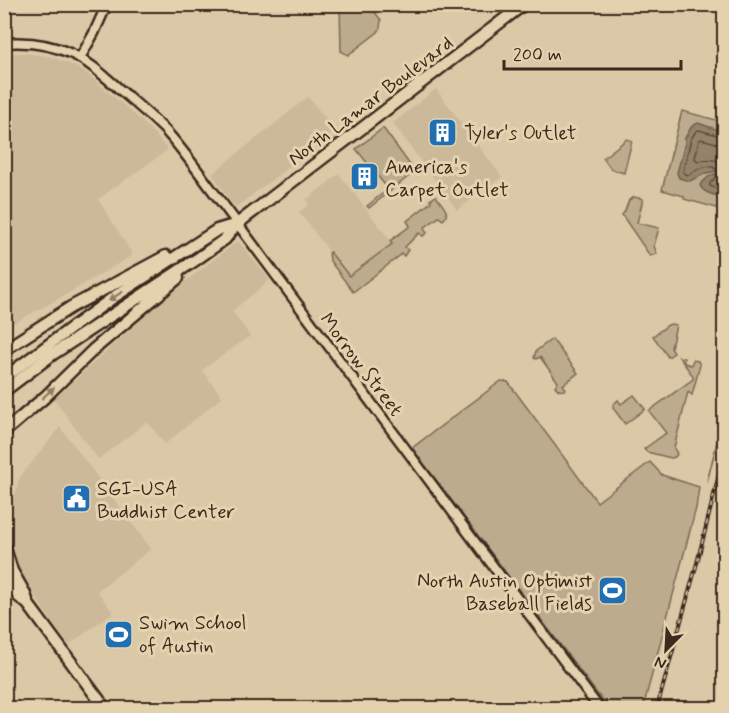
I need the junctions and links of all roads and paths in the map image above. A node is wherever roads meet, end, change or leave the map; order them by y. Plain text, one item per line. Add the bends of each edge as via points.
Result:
1 (107, 4) edge
2 (524, 4) edge
3 (4, 43) edge
4 (80, 58) junction
5 (237, 224) junction
6 (200, 241) junction
7 (198, 259) junction
8 (4, 350) edge
9 (4, 378) edge
10 (4, 391) edge
11 (4, 432) edge
12 (4, 545) edge
13 (6, 564) edge
14 (4, 582) edge
15 (18, 596) junction
16 (28, 604) junction
17 (105, 708) edge
18 (599, 708) edge

1 - 4 street
2 - 5 main road, North Lamar Boulevard
3 - 4 street, Morrow Street via 36,43
4 - 5 street, Morrow Street via 165,131
5 - 6 main road, North Lamar Boulevard
5 - 7 main road, North Lamar Boulevard via 225,239
5 - 18 street, Morrow Street
6 - 8 main road via 82,301
6 -> 9 main road, North Lamar Boulevard via 93,312
7 - 10 main road, North Lamar Boulevard via 53,354
11 -> 7 main road
12 - 13 main road
13 - 15 main road
13 - 16 main road
14 - 15 main road
15 - 16 main road
16 - 17 main road

